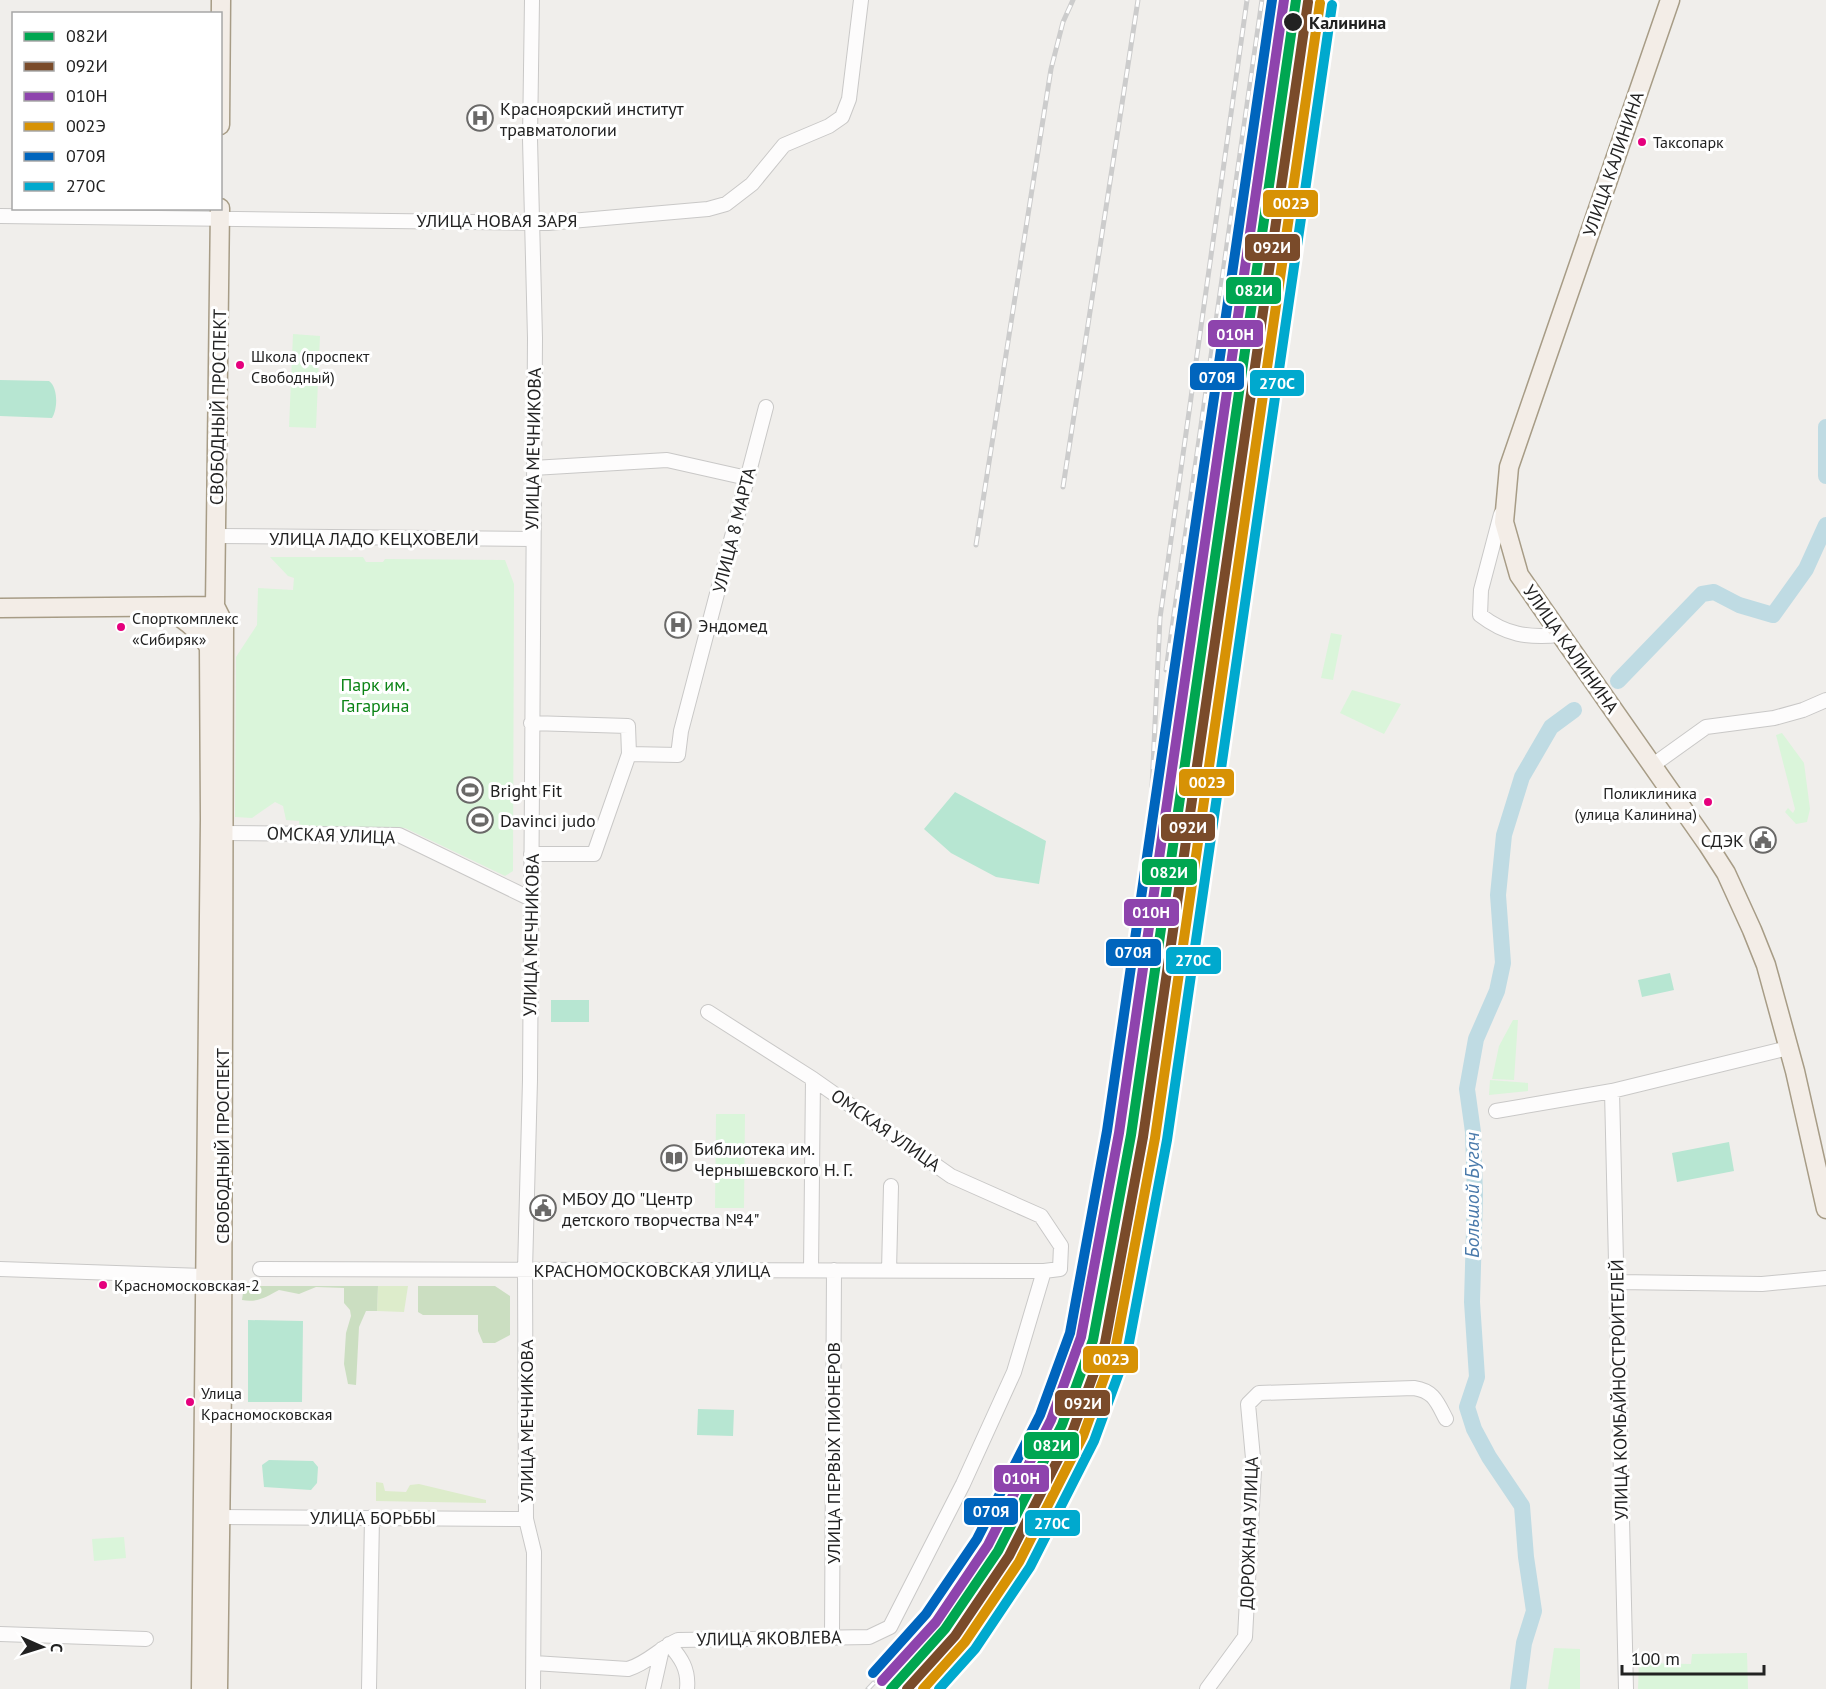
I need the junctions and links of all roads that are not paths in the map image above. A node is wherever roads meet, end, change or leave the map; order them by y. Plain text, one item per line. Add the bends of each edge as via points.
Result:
1 (532, 0) edge
2 (861, 0) edge
3 (1670, 0) edge
4 (220, 214) edge
5 (0, 216) edge
6 (531, 222) junction
7 (766, 407) dead end
8 (533, 468) junction
9 (747, 478) junction
10 (1504, 500) junction
11 (216, 536) junction
12 (532, 539) junction
13 (161, 606) junction
14 (215, 606) junction
15 (0, 608) edge
16 (1560, 635) junction
17 (209, 647) junction
18 (1826, 699) edge
19 (531, 723) junction
20 (629, 754) junction
21 (1653, 765) junction
22 (217, 833) junction
23 (531, 854) junction
24 (531, 899) junction
25 (708, 1012) dead end
26 (1788, 1048) junction
27 (813, 1079) junction
28 (1612, 1091) junction
29 (1496, 1111) dead end
30 (891, 1186) dead end
31 (1826, 1209) edge
32 (0, 1269) edge
33 (260, 1269) dead end
34 (525, 1270) junction
35 (811, 1270) junction
36 (834, 1270) junction
37 (889, 1271) junction
38 (1044, 1271) junction
39 (212, 1278) junction
40 (1826, 1278) edge
41 (1617, 1282) junction
42 (1446, 1419) dead end
43 (219, 1517) junction
44 (372, 1517) junction
45 (526, 1519) junction
46 (0, 1634) edge
47 (832, 1636) junction
48 (146, 1639) dead end
49 (665, 1647) junction
50 (534, 1664) junction
51 (201, 1689) edge
52 (218, 1689) edge
53 (369, 1689) edge
54 (533, 1689) edge
55 (653, 1689) edge
56 (687, 1689) edge
57 (1207, 1689) edge
58 (1626, 1689) edge

1 - 6 street, УЛИЦА МЕЧНИКОВА
2 - 6 street, УЛИЦА НОВАЯ ЗАРЯ via 849,99 843,117 784,145 752,184 726,204 629,218
3 - 10 main road, УЛИЦА КАЛИНИНА via 1533,392 1509,467
4 - 5 street, УЛИЦА НОВАЯ ЗАРЯ
4 - 6 street, УЛИЦА НОВАЯ ЗАРЯ
4 - 11 main road, СВОБОДНЫЙ ПРОСПЕКТ
6 - 8 street, УЛИЦА МЕЧНИКОВА via 535,338
7 - 9 street, УЛИЦА 8 МАРТА
8 - 9 street via 667,460
8 - 12 street, УЛИЦА МЕЧНИКОВА
9 - 20 street, УЛИЦА 8 МАРТА via 678,755
10 - 16 main road, УЛИЦА КАЛИНИНА via 1508,545 1519,575
10 - 16 street via 1481,590 1480,615 1498,629 1534,638
11 - 12 street, УЛИЦА ЛАДО КЕЦХОВЕЛИ
11 - 14 main road, СВОБОДНЫЙ ПРОСПЕКТ
12 - 19 street, УЛИЦА МЕЧНИКОВА
13 - 14 main road
13 - 15 main road
13 - 17 main road via 187,621
14 - 17 main road, СВОБОДНЫЙ ПРОСПЕКТ
14 - 22 main road, СВОБОДНЫЙ ПРОСПЕКТ via 224,624
16 - 21 main road, УЛИЦА КАЛИНИНА
17 - 22 main road, СВОБОДНЫЙ ПРОСПЕКТ
18 - 21 street via 1774,718 1706,727
19 - 20 street via 628,726
19 - 23 street, УЛИЦА МЕЧНИКОВА
20 - 23 street via 594,854
21 - 26 main road, УЛИЦА КАЛИНИНА via 1737,894 1766,965
22 - 24 street, ОМСКАЯ УЛИЦА via 399,835
22 - 39 main road, СВОБОДНЫЙ ПРОСПЕКТ
23 - 24 street, УЛИЦА МЕЧНИКОВА
24 - 34 street, УЛИЦА МЕЧНИКОВА
25 - 27 street, ОМСКАЯ УЛИЦА
26 - 28 street
26 - 31 main road, УЛИЦА КАЛИНИНА
27 - 35 street
27 - 38 street, ОМСКАЯ УЛИЦА via 951,1176 1041,1216 1061,1246 1060,1269
28 - 29 street
28 - 41 street, УЛИЦА КОМБАЙНОСТРОИТЕЛЕЙ
30 - 37 street
32 - 39 street
33 - 34 street, КРАСНОМОСКОВСКАЯ УЛИЦА
34 - 35 street, КРАСНОМОСКОВСКАЯ УЛИЦА
34 - 45 street, УЛИЦА МЕЧНИКОВА
35 - 36 street, КРАСНОМОСКОВСКАЯ УЛИЦА
36 - 37 street, КРАСНОМОСКОВСКАЯ УЛИЦА
36 - 47 street, УЛИЦА ПЕРВЫХ ПИОНЕРОВ
37 - 38 street, КРАСНОМОСКОВСКАЯ УЛИЦА
38 - 47 street, УЛИЦА ЯКОВЛЕВА via 1014,1372 890,1628 869,1637
39 - 43 main road, СВОБОДНЫЙ ПРОСПЕКТ
39 - 51 main road, СВОБОДНЫЙ ПРОСПЕКТ
40 - 41 street via 1762,1284
41 - 58 street, УЛИЦА КОМБАЙНОСТРОИТЕЛЕЙ
42 - 57 street, ДОРОЖНАЯ УЛИЦА via 1435,1396 1414,1388 1259,1393 1248,1404 1254,1468 1245,1637
43 - 44 street, УЛИЦА БОРЬБЫ
43 - 52 main road, СВОБОДНЫЙ ПРОСПЕКТ
44 - 45 street, УЛИЦА БОРЬБЫ
44 - 53 street
45 - 50 street, УЛИЦА МЕЧНИКОВА via 534,1552
46 - 48 street
47 - 49 street, УЛИЦА ЯКОВЛЕВА via 686,1639
49 - 50 street, УЛИЦА ЯКОВЛЕВА via 643,1665 628,1669
49 - 55 street
49 - 56 street via 684,1661
50 - 54 street, УЛИЦА МЕЧНИКОВА

